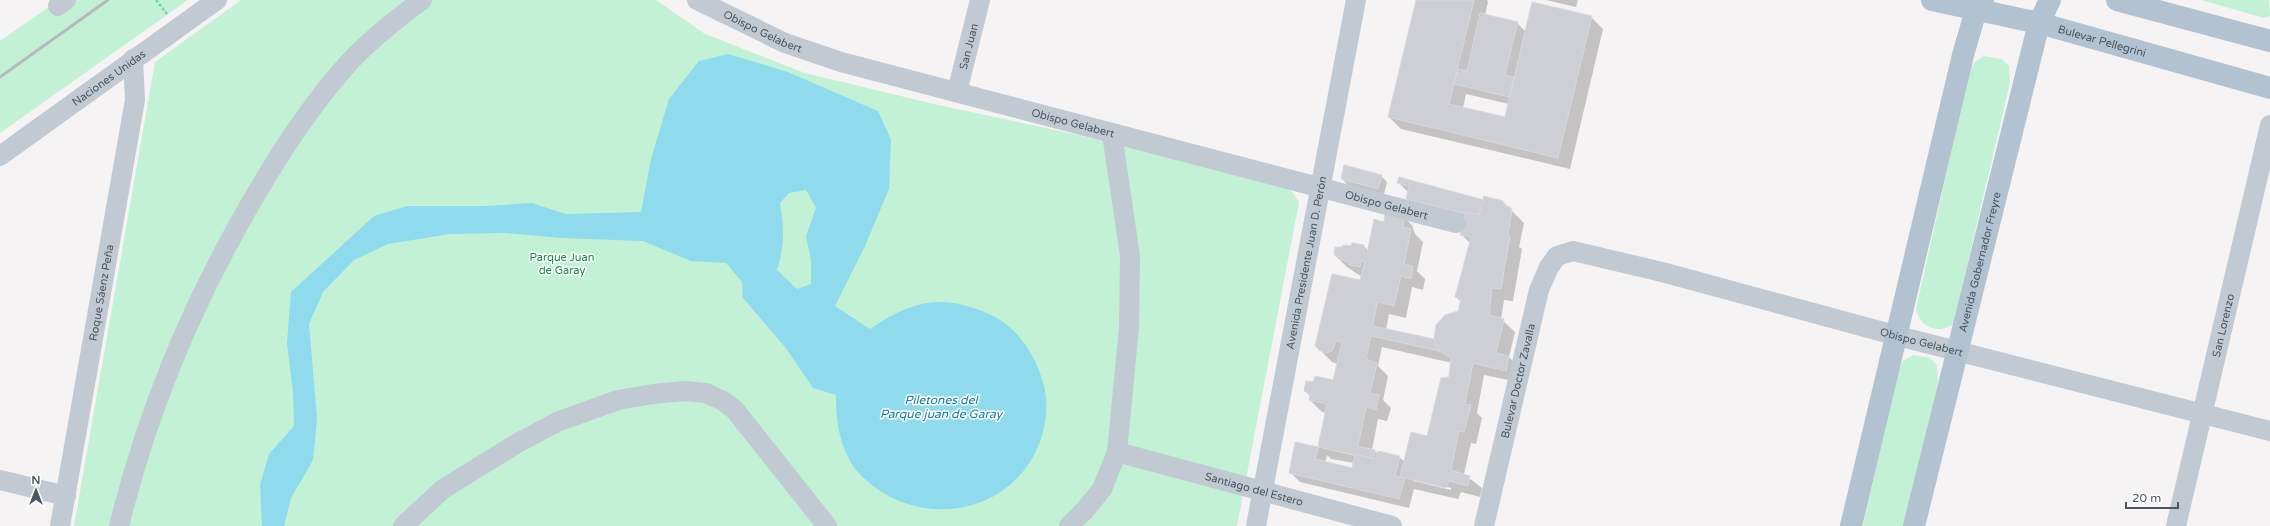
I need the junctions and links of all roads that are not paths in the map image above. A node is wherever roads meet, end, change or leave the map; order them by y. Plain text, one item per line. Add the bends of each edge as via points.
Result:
1 (217, 0) edge
2 (422, 0) edge
3 (697, 0) edge
4 (980, 0) edge
5 (1356, 0) edge
6 (1932, 0) edge
7 (2050, 0) edge
8 (2117, 0) edge
9 (1979, 5) edge
10 (2039, 23) junction
11 (2270, 41) edge
12 (133, 59) junction
13 (2270, 88) edge
14 (957, 92) junction
15 (2270, 125) edge
16 (1112, 134) junction
17 (0, 156) edge
18 (1321, 188) junction
19 (1456, 223) dead end
20 (1573, 251) joint
21 (1898, 336) junction
22 (1958, 350) junction
23 (2202, 413) junction
24 (2270, 431) edge
25 (1117, 452) junction
26 (0, 480) edge
27 (1263, 491) junction
28 (66, 496) junction
29 (60, 526) edge
30 (119, 526) edge
31 (403, 526) edge
32 (827, 526) edge
33 (1069, 526) edge
34 (1256, 526) edge
35 (1392, 526) edge
36 (1484, 526) edge
37 (1851, 526) edge
38 (1914, 526) edge
39 (2176, 526) edge

1 - 12 street, Naciones Unidas
2 - 30 street via 392,23 346,66 308,114 263,183 205,286 179,343 149,425
3 - 14 street, Obispo Gelabert via 785,43 841,62
4 - 14 street, San Juan
5 - 18 street, Avenida Presidente Juan D. Perón
6 - 9 main road, Bulevar Pellegrini
7 - 10 main road, Avenida Gobernador Freyre
8 - 11 main road
9 - 10 main road, Bulevar Pellegrini
9 - 21 main road via 1962,63
10 - 13 main road, Bulevar Pellegrini
10 - 22 main road, Avenida Gobernador Freyre
12 - 17 street, Naciones Unidas
12 - 28 street, Roque Sáenz Peña via 135,100
14 - 16 street, Obispo Gelabert
15 - 23 street, San Lorenzo
16 - 18 street, Obispo Gelabert
16 - 25 street via 1130,256 1129,327
18 - 19 street, Obispo Gelabert
18 - 27 street, Avenida Presidente Juan D. Perón
20 - 21 street, Obispo Gelabert via 1662,272
20 - 36 street, Bulevar Doctor Zavalla via 1557,256 1539,290
21 - 22 street, Obispo Gelabert
21 - 37 main road
22 - 23 street, Obispo Gelabert
22 - 38 main road, Avenida Gobernador Freyre
23 - 24 street, Obispo Gelabert
23 - 39 street, San Lorenzo
25 - 27 street, Santiago del Estero
25 - 33 street via 1102,489
26 - 28 street
27 - 34 street, Avenida Presidente Juan D. Perón
27 - 35 street, Santiago del Estero
28 - 29 street, Roque Sáenz Peña
31 - 32 street via 443,490 516,444 558,422 618,400 685,391 706,393 735,410

